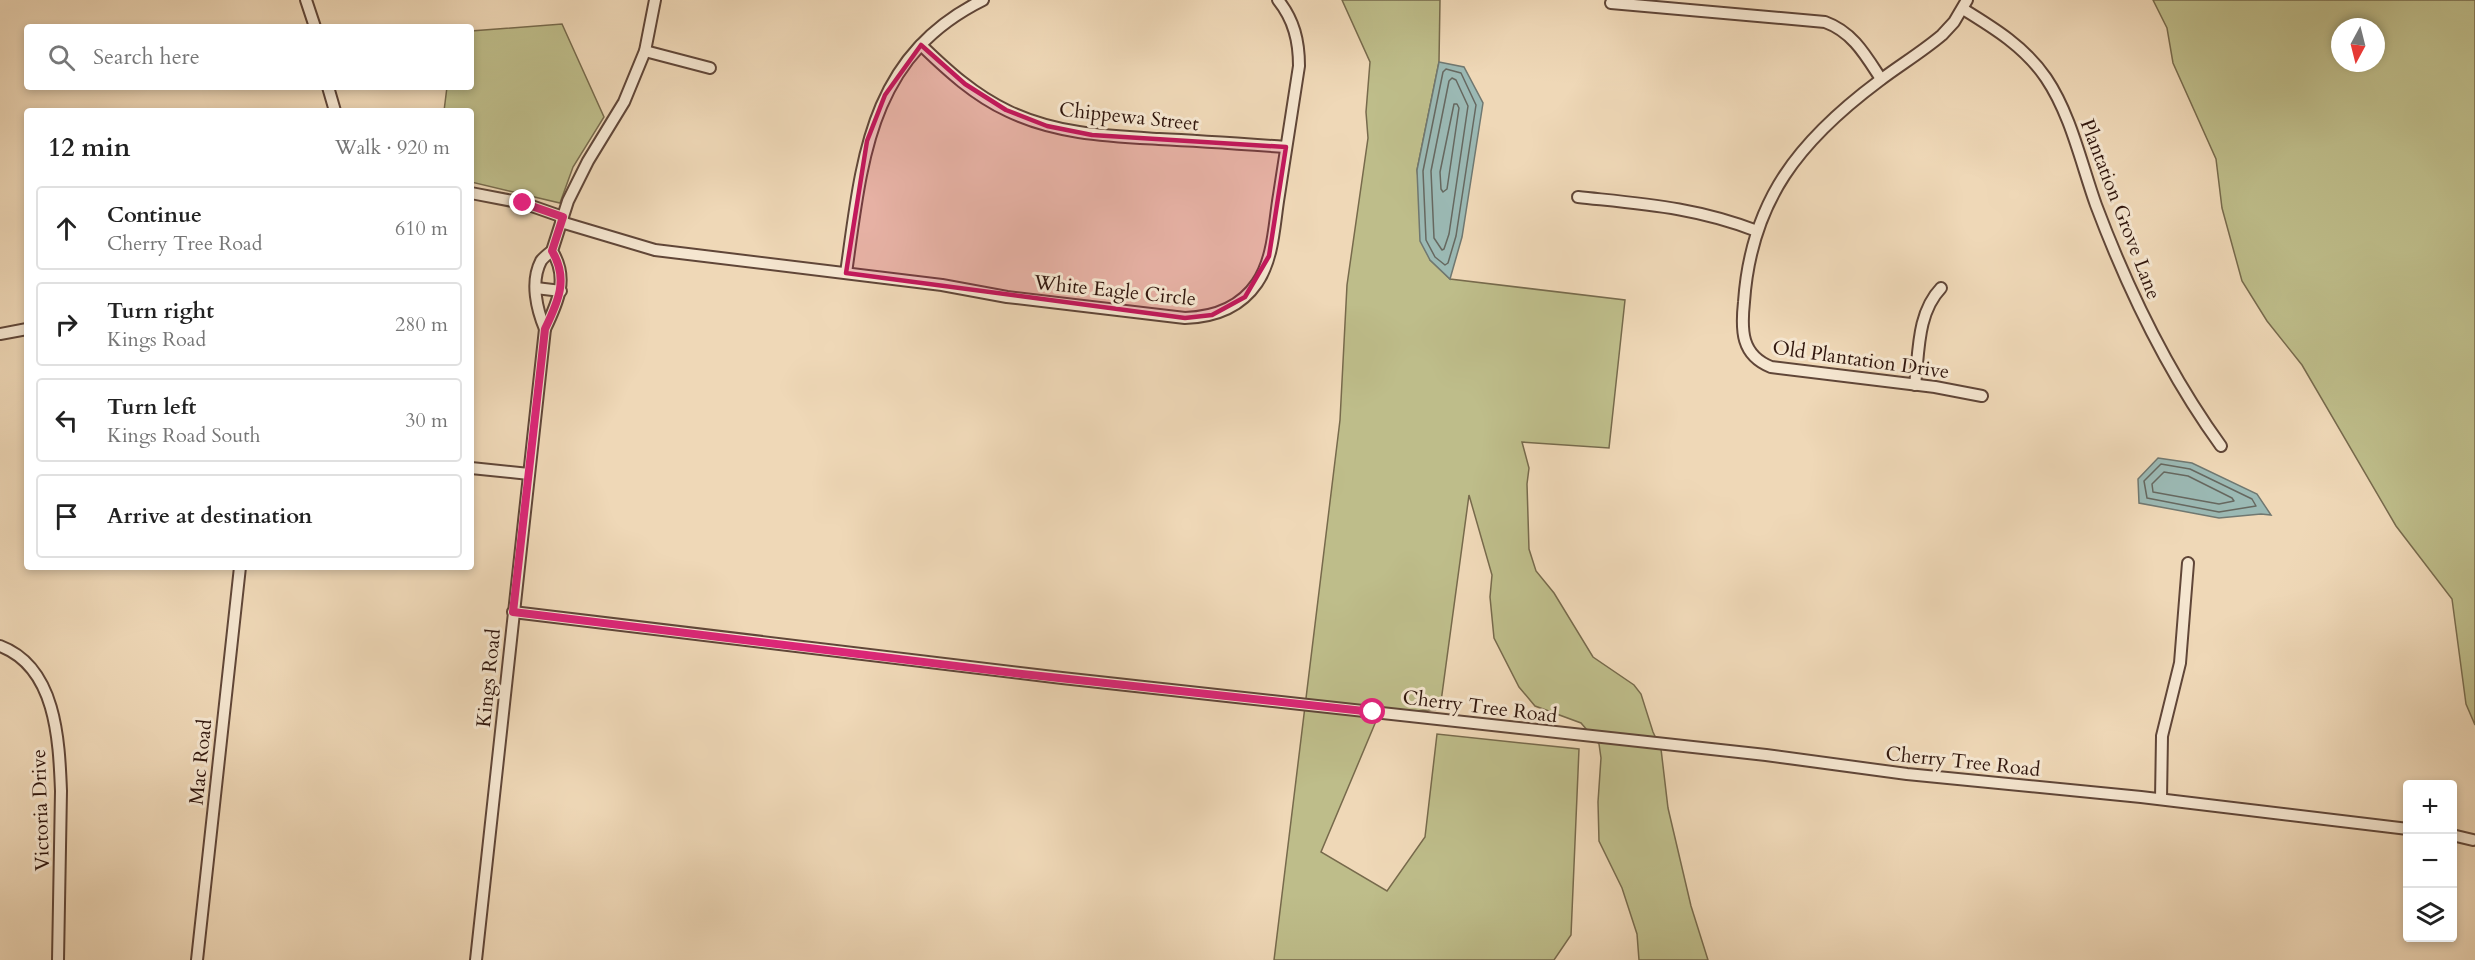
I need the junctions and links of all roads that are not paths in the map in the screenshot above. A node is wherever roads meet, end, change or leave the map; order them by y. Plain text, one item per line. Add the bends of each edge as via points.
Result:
1 (306, 0) edge
2 (655, 0) edge
3 (983, 0) edge
4 (1278, 0) edge
5 (1611, 3) dead end
6 (1965, 4) edge
7 (314, 24) edge
8 (921, 45) junction
9 (645, 51) junction
10 (710, 68) dead end
11 (1881, 79) junction
12 (329, 90) edge
13 (334, 108) edge
14 (1287, 147) junction
15 (474, 194) edge
16 (1578, 197) dead end
17 (562, 220) junction
18 (1757, 231) junction
19 (552, 251) junction
20 (846, 273) junction
21 (536, 288) junction
22 (1941, 288) dead end
23 (561, 291) junction
24 (545, 329) junction
25 (24, 330) edge
26 (0, 334) edge
27 (1915, 385) junction
28 (1982, 396) dead end
29 (2221, 446) dead end
30 (474, 468) edge
31 (529, 474) junction
32 (2188, 563) dead end
33 (240, 570) edge
34 (513, 612) junction
35 (0, 646) edge
36 (2161, 799) junction
37 (2403, 828) edge
38 (2457, 836) edge
39 (2473, 840) dead end
40 (58, 960) edge
41 (197, 960) edge
42 (476, 960) edge

1 - 7 street
2 - 9 street, Kings Road
3 - 8 street via 953,18
4 - 14 street, White Eagle Circle via 1292,22 1299,51
5 - 11 street via 1826,22 1852,38
6 - 11 street, Old Plantation Drive via 1942,35
6 - 29 street, Plantation Grove Lane via 2016,44 2053,89 2100,215 2150,330 2186,395
8 - 14 street, Chippewa Street via 980,95 1047,126 1092,135
8 - 20 street via 885,95 867,141
9 - 10 street
9 - 17 street, Kings Road via 624,102 588,160
11 - 18 street, Old Plantation Drive via 1808,143 1777,187
12 - 13 street
14 - 20 street, White Eagle Circle via 1264,271 1245,297 1212,315 1173,317
15 - 17 street, White Eagle Circle via 523,203
16 - 18 street via 1706,213
17 - 19 street, Kings Road
17 - 20 street, White Eagle Circle via 655,250
18 - 27 street, Old Plantation Drive via 1747,267 1742,329 1747,347 1755,357 1777,369
19 - 21 street, Kings Road via 541,260
19 - 23 street, Kings Road via 562,276
21 - 23 street
21 - 24 street, Kings Road via 537,310
22 - 27 street via 1922,322
23 - 24 street, Kings Road
24 - 31 street, Kings Road
25 - 26 street
27 - 28 street, Old Plantation Drive
30 - 31 street
31 - 34 street, Kings Road
32 - 36 street via 2180,663 2162,736
33 - 41 street, Mac Road
34 - 36 street, Cherry Tree Road via 1906,774
34 - 42 street, Kings Road
35 - 40 street, Victoria Drive via 18,655 36,673 53,722 61,790
36 - 37 street, Cherry Tree Road
38 - 39 street

